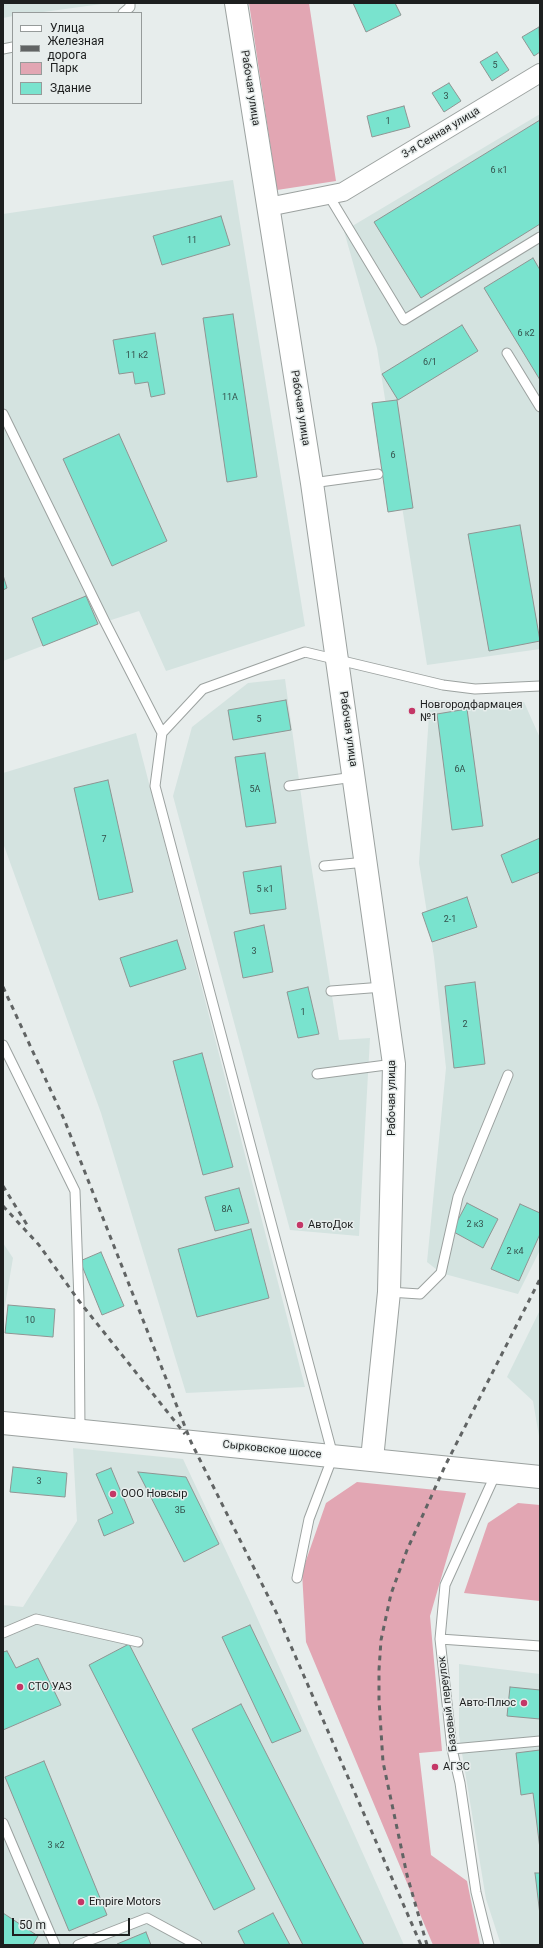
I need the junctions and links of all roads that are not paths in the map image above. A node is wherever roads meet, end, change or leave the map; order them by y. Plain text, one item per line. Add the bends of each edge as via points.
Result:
1 (130, 3) edge
2 (236, 3) edge
3 (124, 12) edge
4 (540, 73) edge
5 (336, 194) junction
6 (268, 207) junction
7 (540, 237) edge
8 (507, 353) dead end
9 (540, 407) edge
10 (3, 414) edge
11 (378, 474) dead end
12 (312, 483) junction
13 (338, 660) junction
14 (540, 686) edge
15 (162, 733) junction
16 (354, 777) junction
17 (289, 786) dead end
18 (366, 862) junction
19 (324, 866) dead end
20 (383, 987) junction
21 (331, 991) dead end
22 (3, 1045) edge
23 (394, 1064) junction
24 (317, 1074) dead end
25 (508, 1075) dead end
26 (390, 1292) junction
27 (3, 1423) edge
28 (80, 1431) junction
29 (333, 1456) junction
30 (372, 1459) junction
31 (496, 1472) junction
32 (540, 1477) edge
33 (297, 1578) dead end
34 (3, 1633) edge
35 (440, 1639) junction
36 (138, 1642) dead end
37 (540, 1646) edge
38 (540, 1741) edge
39 (452, 1749) junction
40 (3, 1823) edge
41 (55, 1945) edge
42 (78, 1945) edge
43 (197, 1945) edge
44 (489, 1945) edge

1 - 3 lane via 130,7
2 - 6 main road, Рабочая улица
4 - 5 street, 3-я Сенная улица
5 - 6 street
5 - 7 lane via 404,320
6 - 12 main road, Рабочая улица
8 - 9 lane
10 - 15 lane
11 - 12 lane
12 - 13 main road, Рабочая улица
13 - 14 lane via 444,685 475,689
13 - 15 lane via 305,652 203,689
13 - 16 main road, Рабочая улица
15 - 29 lane via 155,786
16 - 17 lane
16 - 18 main road, Рабочая улица
18 - 19 lane
18 - 20 main road, Рабочая улица
20 - 21 lane
20 - 23 main road, Рабочая улица
22 - 28 lane via 75,1191
23 - 24 lane
23 - 26 main road, Рабочая улица
25 - 26 lane via 458,1197 441,1273 420,1294
26 - 30 main road, Рабочая улица
27 - 28 main road, Сырковское шоссе
28 - 29 main road, Сырковское шоссе
29 - 30 main road, Сырковское шоссе
29 - 33 lane via 309,1519
30 - 31 main road, Сырковское шоссе
31 - 32 main road, Сырковское шоссе
31 - 35 lane, Базовый переулок via 445,1585
34 - 36 lane via 36,1619
35 - 37 lane
35 - 39 lane, Базовый переулок
38 - 39 lane
39 - 44 lane, Базовый переулок via 460,1783 476,1892
40 - 41 lane
42 - 43 lane via 147,1918

